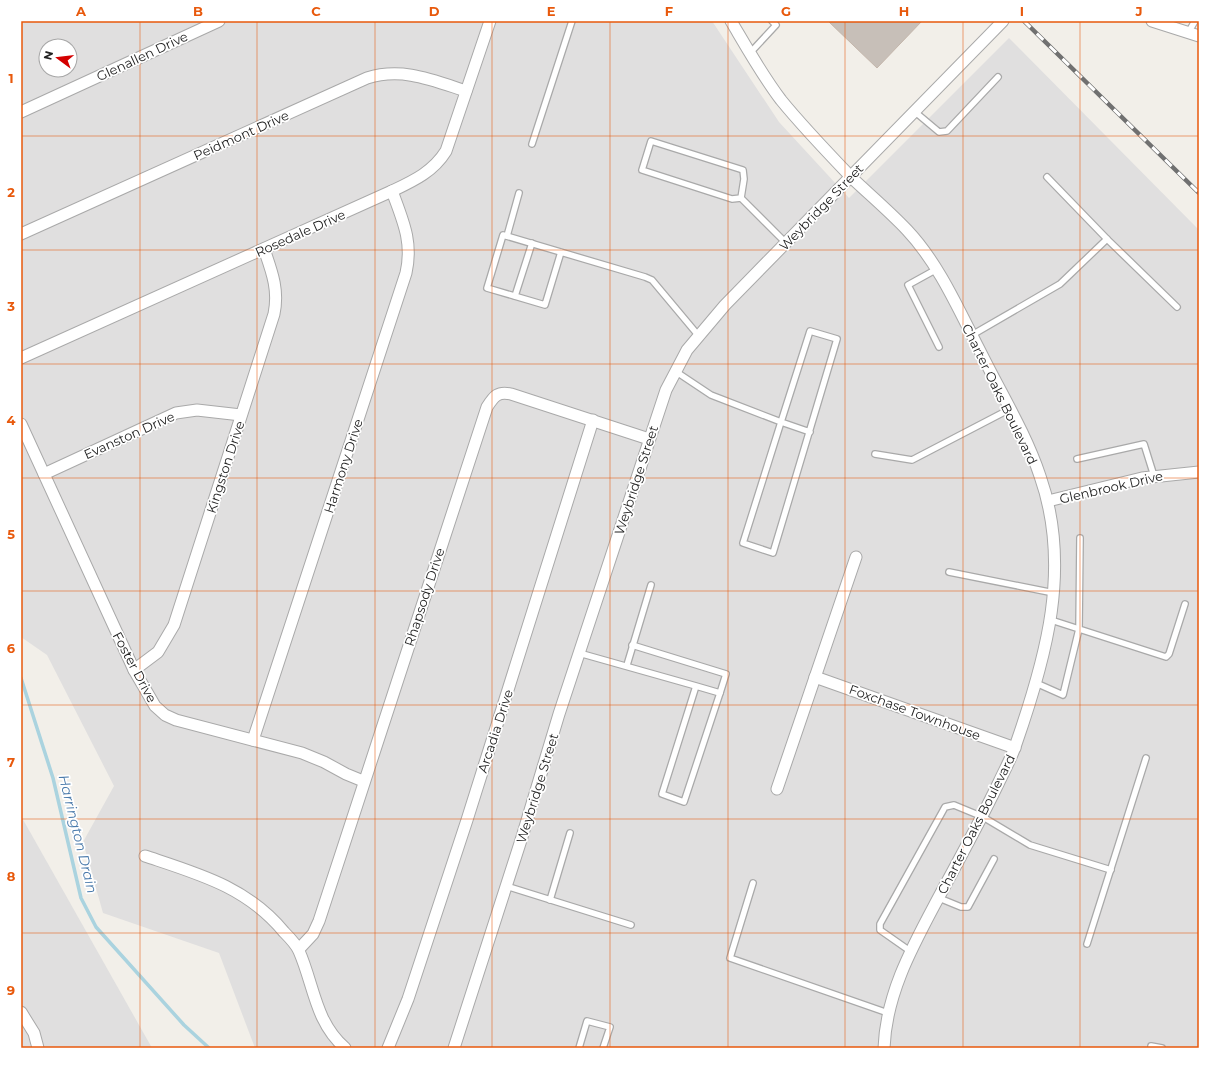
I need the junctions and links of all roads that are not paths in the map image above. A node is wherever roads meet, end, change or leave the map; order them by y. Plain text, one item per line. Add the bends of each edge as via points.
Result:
1 (219, 21) edge
2 (490, 21) edge
3 (572, 21) edge
4 (731, 21) edge
5 (772, 21) edge
6 (1003, 21) edge
7 (1195, 21) edge
8 (1159, 22) edge
9 (1194, 34) edge
10 (750, 53) junction
11 (998, 77) dead end
12 (466, 91) junction
13 (914, 111) junction
14 (21, 112) edge
15 (532, 144) dead end
16 (851, 176) junction
17 (1047, 177) dead end
18 (392, 191) junction
19 (520, 193) dead end
20 (742, 198) junction
21 (21, 234) edge
22 (507, 236) junction
23 (1107, 239) junction
24 (532, 243) junction
25 (786, 243) junction
26 (264, 249) junction
27 (561, 252) junction
28 (936, 269) junction
29 (515, 296) junction
30 (1177, 307) dead end
31 (698, 335) junction
32 (972, 335) junction
33 (939, 347) dead end
34 (21, 358) edge
35 (675, 371) junction
36 (1010, 409) junction
37 (241, 415) junction
38 (593, 420) junction
39 (781, 422) junction
40 (21, 424) edge
41 (810, 432) junction
42 (649, 438) junction
43 (875, 454) dead end
44 (1077, 458) dead end
45 (1199, 472) edge
46 (44, 474) junction
47 (1154, 476) junction
48 (1048, 501) junction
49 (1080, 538) dead end
50 (856, 557) dead end
51 (949, 572) dead end
52 (651, 585) dead end
53 (1055, 593) junction
54 (1185, 604) dead end
55 (1051, 620) junction
56 (1079, 629) junction
57 (632, 645) junction
58 (579, 653) junction
59 (626, 665) junction
60 (134, 670) junction
61 (815, 677) junction
62 (1036, 683) junction
63 (696, 686) junction
64 (720, 693) junction
65 (253, 740) junction
66 (1015, 748) junction
67 (1146, 758) dead end
68 (363, 781) junction
69 (777, 789) dead end
70 (983, 817) junction
71 (570, 833) dead end
72 (145, 856) dead end
73 (994, 859) dead end
74 (1111, 870) junction
75 (753, 883) dead end
76 (506, 886) junction
77 (939, 898) junction
78 (550, 900) junction
79 (631, 926) dead end
80 (1087, 944) dead end
81 (299, 949) junction
82 (910, 950) junction
83 (21, 1012) edge
84 (888, 1013) junction
85 (390, 1044) edge
86 (1151, 1046) dead end
87 (38, 1048) edge
88 (345, 1048) edge
89 (454, 1048) edge
90 (579, 1048) edge
91 (603, 1048) edge
92 (884, 1048) edge
93 (1162, 1048) edge

1 - 14 street, Glenallen Drive
2 - 12 street, Rosedale Drive
3 - 15 lane
4 - 10 street, Charter Oaks Boulevard
5 - 10 lane via 776,25
6 - 13 street, Weybridge Street
7 - 9 lane
8 - 9 street
10 - 16 street, Charter Oaks Boulevard via 783,102
11 - 13 lane via 947,131 939,132
12 - 18 street, Rosedale Drive via 441,158 426,173
12 - 21 street, Peidmont Drive via 414,74 381,74 367,78
13 - 16 street, Weybridge Street
16 - 25 street, Weybridge Street
16 - 28 street, Charter Oaks Boulevard via 908,230
17 - 23 lane
18 - 26 street, Rosedale Drive
18 - 65 street, Harmony Drive via 408,240 409,260 406,273
19 - 22 lane
20 - 20 lane via 732,199 642,170 651,141 743,170
20 - 25 lane
22 - 24 lane
22 - 29 lane via 504,235 487,288
23 - 30 lane
23 - 32 lane via 1060,284
24 - 27 lane
24 - 29 lane
25 - 31 street, Weybridge Street
26 - 34 street, Rosedale Drive
26 - 37 street, Kingston Drive via 274,281 276,304
27 - 29 lane via 545,305
27 - 31 lane via 652,280
28 - 32 street, Charter Oaks Boulevard
28 - 33 lane via 908,285
31 - 35 street, Weybridge Street
32 - 36 street, Charter Oaks Boulevard
35 - 39 lane via 711,395
35 - 42 street, Weybridge Street
36 - 43 lane via 912,460
36 - 48 street, Charter Oaks Boulevard via 1029,447
37 - 46 street, Evanston Drive via 197,410 176,413
37 - 60 street, Kingston Drive via 174,625 158,652
38 - 42 street, Rhapsody Drive
38 - 68 street, Rhapsody Drive via 511,394 501,393 493,398 487,407
38 - 85 street, Arcadia Drive via 467,820 408,999
39 - 41 lane
39 - 41 lane via 810,331 837,339
39 - 41 lane via 743,543 773,553
40 - 46 street, Foster Drive
42 - 58 street, Weybridge Street
44 - 47 lane via 1144,444
45 - 47 street, Glenbrook Drive
46 - 60 street, Foster Drive
47 - 48 street, Glenbrook Drive
48 - 53 street, Charter Oaks Boulevard via 1055,551
49 - 56 lane
50 - 61 street
51 - 53 lane
52 - 57 lane
53 - 55 street, Charter Oaks Boulevard
54 - 56 lane via 1166,657
55 - 56 lane
55 - 62 street, Charter Oaks Boulevard
56 - 62 lane via 1063,695
57 - 59 lane
57 - 64 lane via 726,674
58 - 59 lane
58 - 76 street, Weybridge Street
59 - 63 lane
60 - 65 street, Foster Drive via 155,706 165,715
61 - 66 street, Foxchase Townhouse
61 - 69 street
62 - 66 street, Charter Oaks Boulevard
63 - 64 lane
63 - 64 lane via 662,794 684,802
65 - 68 street, Foster Drive via 302,753
66 - 70 street, Charter Oaks Boulevard
67 - 74 lane
68 - 81 street, Rhapsody Drive via 319,921 313,934
70 - 74 lane via 1030,845
70 - 77 street, Charter Oaks Boulevard
70 - 82 lane via 954,805 945,807 886,912 880,930
71 - 78 lane
72 - 81 street via 198,874 248,897 273,918
73 - 77 lane via 968,907
74 - 80 lane
75 - 84 lane via 730,958
76 - 78 lane
76 - 89 street, Weybridge Street
77 - 82 street, Charter Oaks Boulevard
78 - 79 lane
81 - 88 street via 326,1027
82 - 84 street, Charter Oaks Boulevard
83 - 87 street via 34,1033
84 - 92 street, Charter Oaks Boulevard
86 - 93 lane
90 - 91 lane via 587,1021 610,1026

